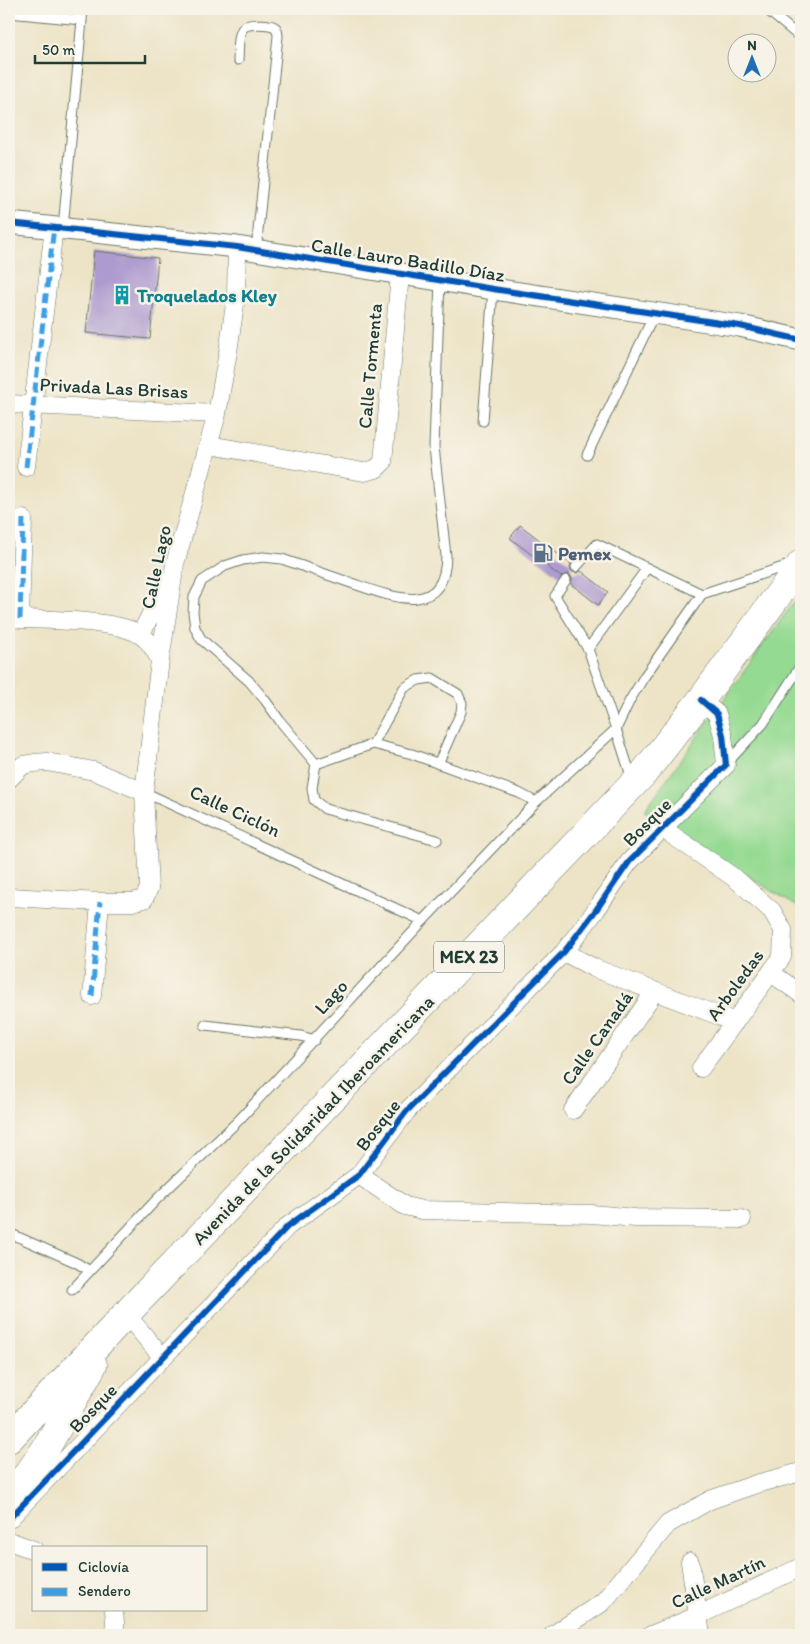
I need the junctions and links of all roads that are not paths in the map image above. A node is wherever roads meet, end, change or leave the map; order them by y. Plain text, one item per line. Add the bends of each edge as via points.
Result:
1 (83, 9) edge
2 (766, 9) edge
3 (9, 13) edge
4 (82, 20) junction
5 (801, 38) edge
6 (238, 60) dead end
7 (9, 222) edge
8 (59, 227) junction
9 (246, 249) junction
10 (400, 274) junction
11 (440, 280) junction
12 (493, 288) junction
13 (655, 313) junction
14 (801, 340) edge
15 (9, 404) edge
16 (32, 406) junction
17 (217, 414) junction
18 (483, 422) dead end
19 (209, 445) junction
20 (586, 455) dead end
21 (26, 467) dead end
22 (23, 520) dead end
23 (801, 562) edge
24 (175, 564) junction
25 (576, 568) dead end
26 (648, 568) junction
27 (566, 580) dead end
28 (702, 594) junction
29 (14, 619) edge
30 (140, 634) junction
31 (588, 648) junction
32 (160, 660) junction
33 (801, 665) edge
34 (701, 700) junction
35 (616, 728) junction
36 (373, 744) junction
37 (316, 764) junction
38 (438, 764) junction
39 (726, 765) junction
40 (9, 779) edge
41 (634, 784) junction
42 (144, 792) junction
43 (536, 802) junction
44 (662, 828) junction
45 (437, 840) dead end
46 (9, 897) edge
47 (100, 902) junction
48 (423, 921) junction
49 (564, 952) junction
50 (772, 973) junction
51 (656, 991) junction
52 (801, 994) edge
53 (92, 996) dead end
54 (735, 1022) junction
55 (205, 1025) dead end
56 (314, 1040) junction
57 (701, 1068) dead end
58 (573, 1110) dead end
59 (359, 1175) junction
60 (742, 1218) dead end
61 (9, 1232) edge
62 (90, 1271) junction
63 (72, 1290) dead end
64 (120, 1322) junction
65 (162, 1356) junction
66 (9, 1440) edge
67 (801, 1472) edge
68 (35, 1478) junction
69 (9, 1494) edge
70 (9, 1519) edge
71 (9, 1541) edge
72 (32, 1549) edge
73 (690, 1562) dead end
74 (801, 1566) edge
75 (114, 1612) edge
76 (697, 1616) junction
77 (116, 1635) edge
78 (553, 1635) edge
79 (652, 1635) edge
80 (701, 1635) edge

1 - 4 lane
2 - 5 lane
3 - 4 lane
4 - 8 lane
6 - 9 lane via 243,27 248,24 277,29
7 - 8 street, Calle Lauro Badillo Díaz
8 - 9 street, Calle Lauro Badillo Díaz
8 - 16 street
9 - 10 street, Calle Lauro Badillo Díaz
9 - 17 street, Calle Lago
10 - 11 street, Calle Lauro Badillo Díaz
10 - 19 street, Calle Tormenta via 383,462 364,472
11 - 12 street, Calle Lauro Badillo Díaz
11 - 37 lane via 434,447 446,570 436,590 415,599 397,598 282,558 263,557 225,566 202,581 194,597 195,628 201,639 248,681
12 - 13 street, Calle Lauro Badillo Díaz
12 - 18 lane
13 - 14 street, Calle Lauro Badillo Díaz via 740,326
13 - 20 lane
15 - 16 street, Privada Las Brisas
16 - 17 street, Privada Las Brisas
16 - 21 street
17 - 19 street, Calle Lago
19 - 24 street, Calle Lago
22 - 29 street
23 - 28 lane
23 - 34 highway, Avenida de la Solidaridad Iberoamericana / MEX 23
24 - 30 street
24 - 32 street, Calle Lago
25 - 26 lane via 597,544
26 - 28 lane
26 - 31 lane
27 - 31 lane via 555,596
28 - 35 lane via 644,677
29 - 30 street via 101,623
30 - 32 street via 152,644
31 - 35 lane
32 - 42 street, Calle Lago
33 - 39 lane, Bosque via 763,724
34 - 39 street via 717,714
34 - 41 highway, Avenida de la Solidaridad Iberoamericana / MEX 23
35 - 41 lane
35 - 43 lane, Lago
36 - 37 lane
36 - 38 lane
36 - 38 lane via 404,688 418,680 432,678 458,694 462,703
37 - 45 lane via 312,788 314,800 325,809
38 - 43 lane
39 - 44 street, Bosque
40 - 42 street, Calle Ciclón via 23,765 47,762 94,771
41 - 64 highway, Avenida de la Solidaridad Iberoamericana / MEX 23
42 - 47 street, Calle Lago via 149,888 144,899
42 - 48 lane, Calle Ciclón
43 - 48 lane, Lago
44 - 49 street, Bosque via 628,862
44 - 50 street, Arboledas via 736,879 772,911 783,930 782,957
46 - 47 street
47 - 53 street
48 - 56 lane, Lago
49 - 51 street via 594,968
49 - 59 street, Bosque via 406,1112
50 - 52 street
50 - 54 street, Arboledas
51 - 54 street
51 - 58 street, Calle Canadá
54 - 57 street, Arboledas
55 - 56 lane
56 - 62 lane, Lago
59 - 60 street via 405,1206 422,1210 635,1218
59 - 65 street, Bosque via 288,1226
61 - 62 lane
62 - 63 lane, Lago
64 - 65 street
64 - 66 highway, Avenida de la Solidaridad Iberoamericana / MEX 23
64 - 68 highway via 46,1448
65 - 68 street, Bosque
67 - 78 street via 710,1500 668,1524 603,1602
68 - 69 highway
68 - 70 street, Bosque
71 - 72 street
73 - 76 street
74 - 76 street, Calle Martín
75 - 77 street
76 - 79 street, Calle Martín
76 - 80 street

